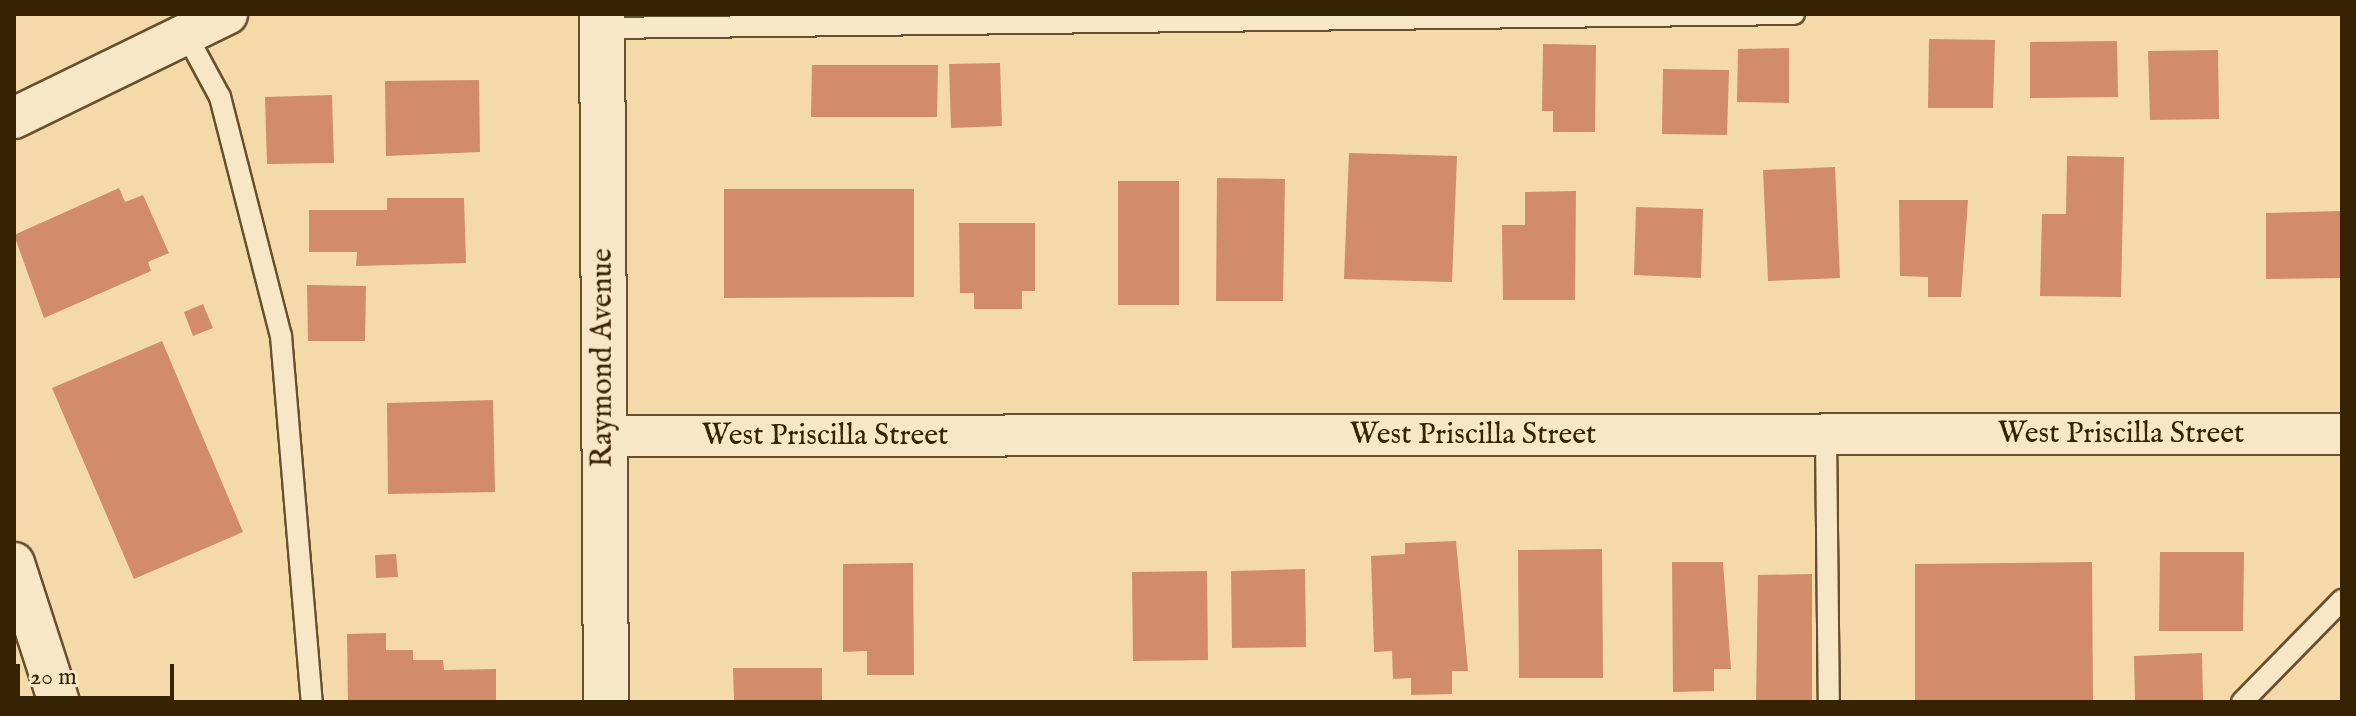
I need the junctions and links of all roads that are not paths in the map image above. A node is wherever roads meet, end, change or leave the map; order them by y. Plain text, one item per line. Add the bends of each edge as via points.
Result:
1 (227, 14) edge
2 (1794, 14) edge
3 (602, 21) edge
4 (187, 36) junction
5 (14, 118) edge
6 (1826, 434) junction
7 (2342, 434) edge
8 (603, 436) junction
9 (14, 563) edge
10 (2342, 600) edge
11 (59, 702) edge
12 (312, 702) edge
13 (606, 702) edge
14 (1829, 702) edge
15 (2242, 702) edge

1 - 4 street
2 - 3 lane
3 - 8 street, Raymond Avenue
4 - 5 street
4 - 12 lane via 220,97 281,336
6 - 7 street, West Priscilla Street
6 - 8 street, West Priscilla Street
6 - 14 lane
8 - 13 street, Raymond Avenue
9 - 11 street
10 - 15 lane

